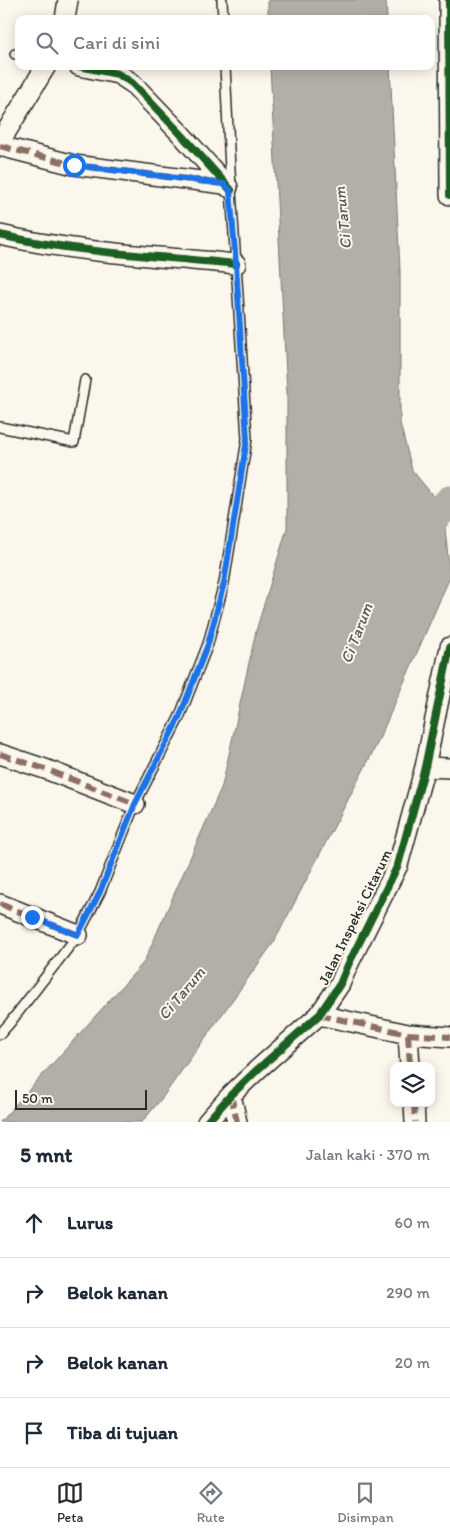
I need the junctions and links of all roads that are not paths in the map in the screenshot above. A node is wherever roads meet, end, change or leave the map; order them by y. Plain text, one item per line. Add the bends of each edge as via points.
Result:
1 (68, 0) edge
2 (222, 0) edge
3 (449, 0) edge
4 (66, 15) edge
5 (223, 15) edge
6 (44, 70) edge
7 (98, 70) edge
8 (225, 70) edge
9 (0, 142) edge
10 (0, 146) edge
11 (450, 171) edge
12 (227, 187) junction
13 (450, 195) edge
14 (0, 235) edge
15 (236, 264) junction
16 (85, 380) dead end
17 (0, 427) edge
18 (450, 646) edge
19 (0, 754) edge
20 (425, 767) junction
21 (450, 768) edge
22 (135, 804) junction
23 (0, 904) edge
24 (78, 935) junction
25 (319, 1015) junction
26 (0, 1034) edge
27 (408, 1034) junction
28 (450, 1037) edge
29 (410, 1062) edge
30 (231, 1095) junction
31 (414, 1107) edge
32 (207, 1122) edge
33 (237, 1122) edge
34 (415, 1122) edge

1 - 4 street
2 - 5 lane
3 - 11 street
6 - 9 street
7 - 12 street via 118,74 132,83
8 - 12 lane
10 - 12 street via 74,165
11 - 13 street
12 - 15 lane
14 - 15 street via 77,248
15 - 22 lane via 247,439 224,583 208,644 179,718
16 - 17 lane via 74,442
18 - 20 street, Jalan Inspeksi Citarum
19 - 22 street
20 - 21 street
20 - 25 street, Jalan Inspeksi Citarum via 398,865 340,984
22 - 24 lane via 100,892
23 - 24 street
24 - 26 lane
25 - 27 street
25 - 30 street, Jalan Inspeksi Citarum
27 - 28 street
27 - 29 street
30 - 32 street, Jalan Inspeksi Citarum
30 - 33 street
31 - 34 street

